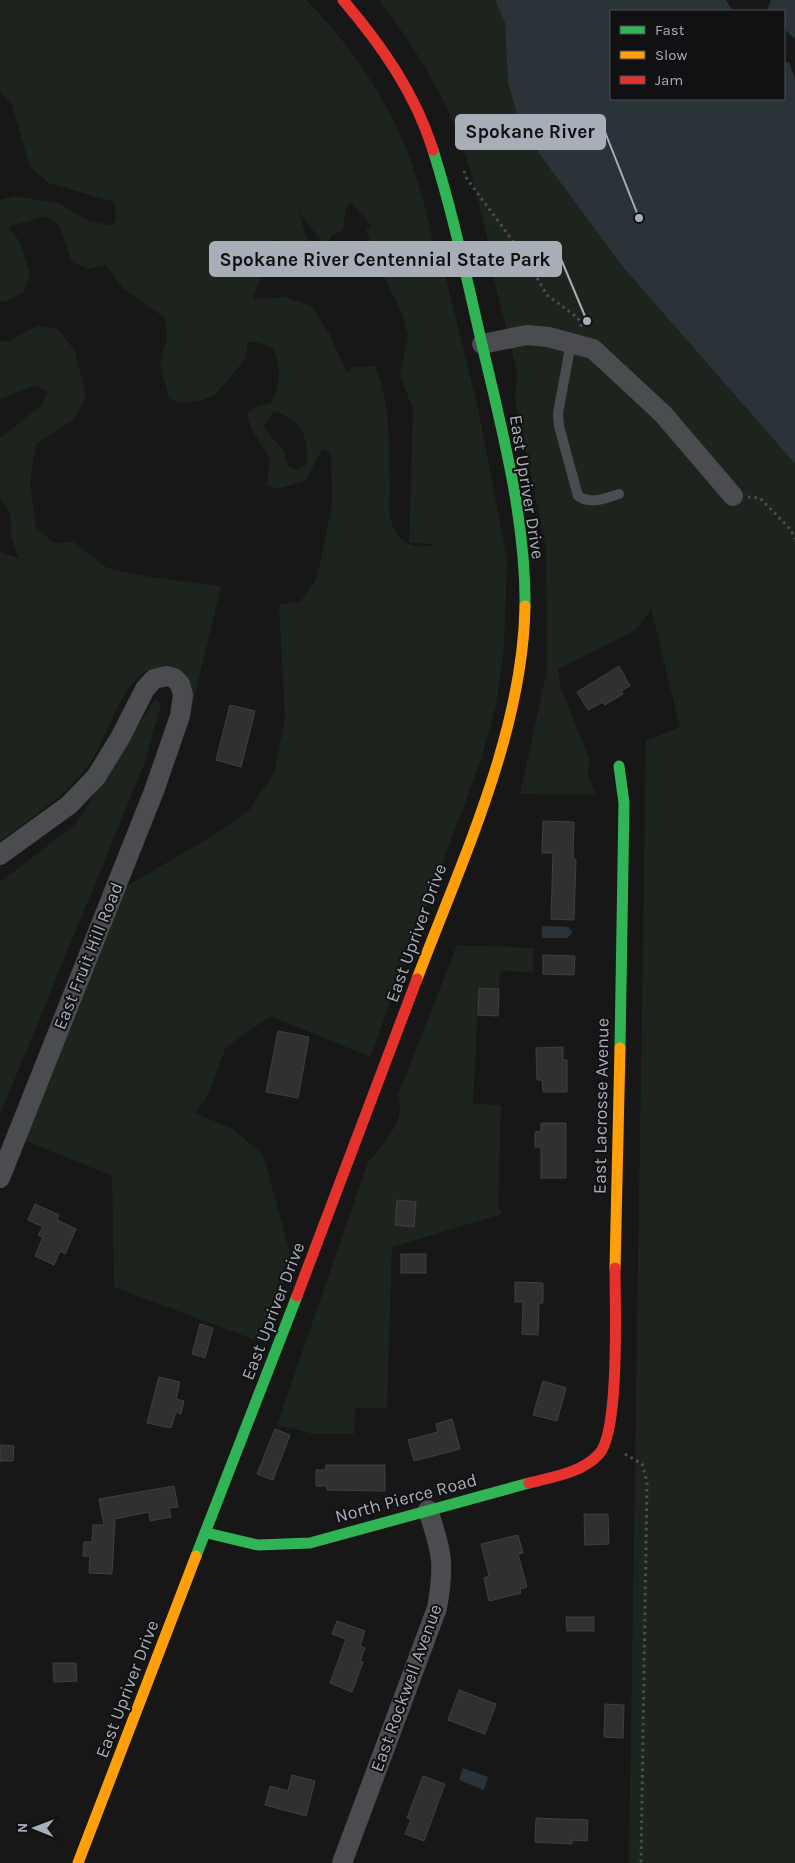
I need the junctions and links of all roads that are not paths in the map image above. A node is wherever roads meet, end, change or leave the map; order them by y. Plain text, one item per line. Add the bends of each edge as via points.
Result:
1 (343, 0) edge
2 (571, 343) junction
3 (482, 344) junction
4 (619, 494) dead end
5 (733, 496) road end
6 (619, 766) dead end
7 (0, 855) edge
8 (0, 1178) edge
9 (606, 1446) joint
10 (428, 1510) junction
11 (207, 1533) junction
12 (78, 1863) edge
13 (342, 1863) edge

1 - 3 street, East Upriver Drive via 400,74 419,112 435,157
2 - 3 street via 527,335
2 - 4 lane via 558,413 578,496 597,501
2 - 5 street via 593,349 663,414
3 - 11 street, East Upriver Drive via 521,537 525,598 522,651 510,713 496,769
6 - 9 street, East Lacrosse Avenue via 624,802 613,1403 612,1428
7 - 8 street, East Fruit Hill Road via 69,805 96,777 145,689 154,679 160,676 174,678 180,684 183,695 174,734 154,791
9 - 10 street, North Pierce Road via 592,1461 575,1470
10 - 11 street, North Pierce Road via 310,1543 281,1547 244,1544
10 - 13 street, East Rockwell Avenue via 442,1551 437,1608
11 - 12 street, East Upriver Drive

